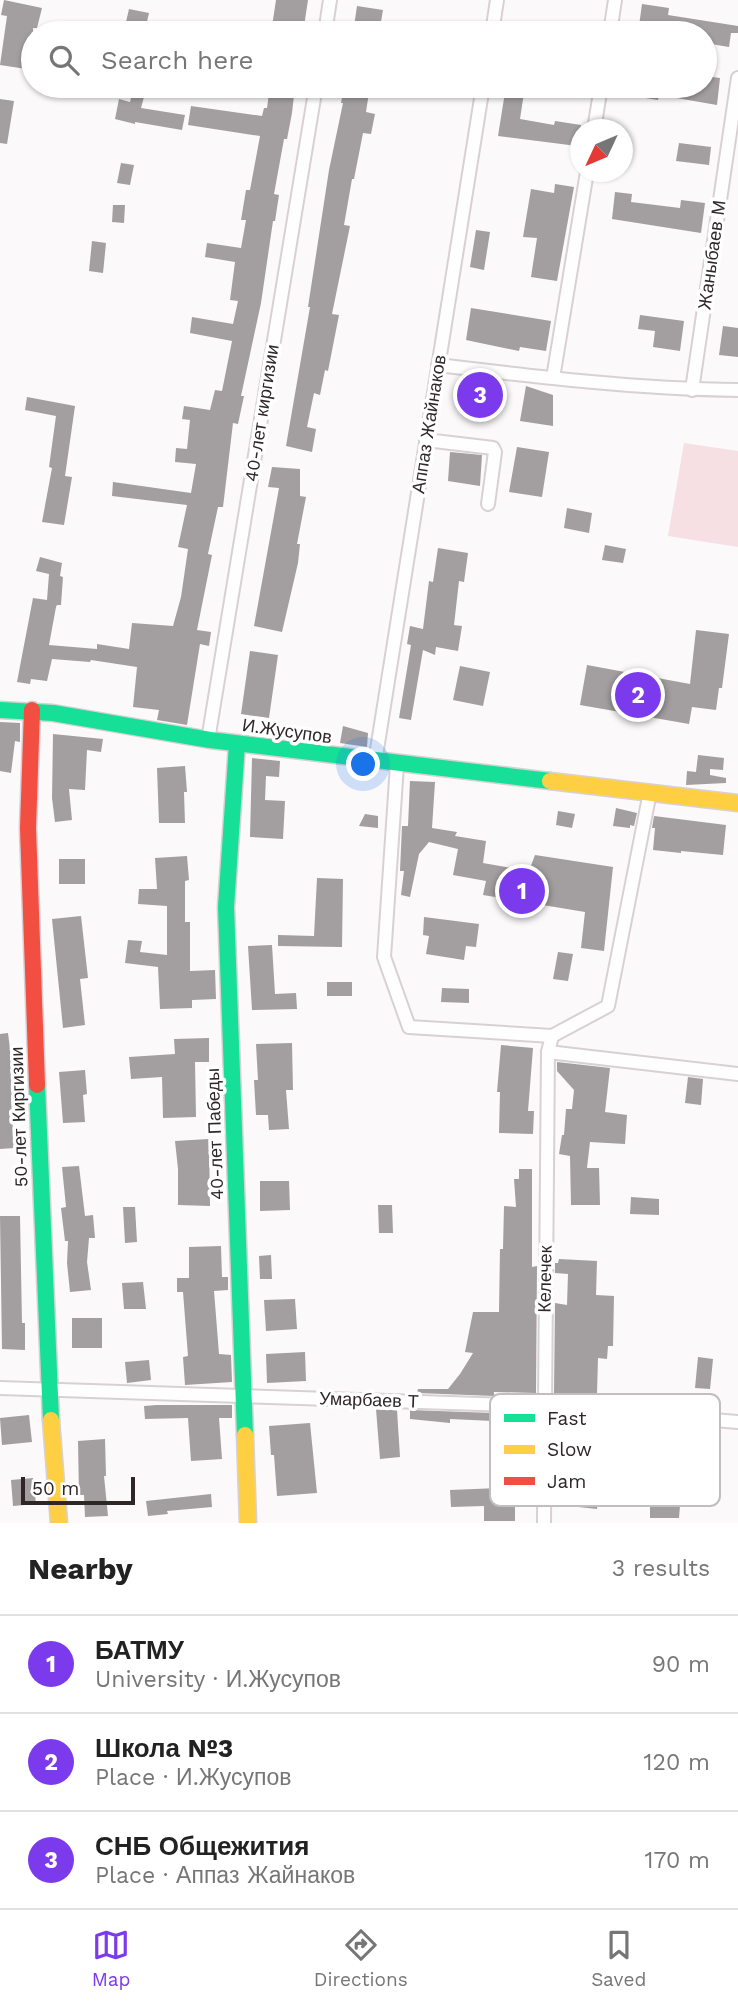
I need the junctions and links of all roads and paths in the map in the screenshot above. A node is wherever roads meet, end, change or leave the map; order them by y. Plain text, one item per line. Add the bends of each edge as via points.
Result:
1 (330, 0) edge
2 (497, 0) edge
3 (615, 0) edge
4 (327, 21) edge
5 (494, 21) edge
6 (612, 21) edge
7 (738, 78) edge
8 (314, 98) edge
9 (481, 98) edge
10 (599, 98) edge
11 (596, 119) edge
12 (585, 182) edge
13 (438, 365) junction
14 (553, 379) junction
15 (692, 390) junction
16 (738, 390) edge
17 (426, 440) junction
18 (488, 504) dead end
19 (0, 710) edge
20 (32, 710) junction
21 (208, 740) junction
22 (237, 744) junction
23 (375, 762) junction
24 (397, 765) junction
25 (650, 792) junction
26 (738, 803) edge
27 (552, 1036) junction
28 (548, 1052) junction
29 (738, 1074) edge
30 (0, 1388) edge
31 (48, 1389) junction
32 (543, 1394) edge
33 (245, 1396) junction
34 (490, 1404) edge
35 (720, 1421) edge
36 (738, 1422) edge
37 (59, 1523) edge
38 (248, 1523) edge

1 - 4 street
2 - 5 street
3 - 6 street
7 - 15 street, Жаныбаев М
8 - 21 street, 40-лет киргизии
9 - 13 street, Аппаз Жайнаков
10 - 11 street
12 - 14 street
13 - 14 street
13 - 17 street, Аппаз Жайнаков
14 - 15 street
15 - 16 street
17 - 18 street via 493,448
17 - 23 street, Аппаз Жайнаков
19 - 20 street, И.Жусупов
20 - 21 street, И.Жусупов
20 - 31 street, 50-лет Киргизии via 29,828
21 - 22 street, И.Жусупов
22 - 23 street, И.Жусупов
22 - 33 street, 40-лет Пабеды via 226,907
23 - 24 street, И.Жусупов
24 - 25 street, И.Жусупов
24 - 27 street via 384,957 409,1027
25 - 26 street, И.Жусупов
25 - 27 street via 608,1006
27 - 28 street, Келечек
28 - 29 street
28 - 32 street, Келечек
30 - 31 street, Умарбаев Т
31 - 33 street, Умарбаев Т
31 - 37 street, 50-лет Киргизии
33 - 34 street, Умарбаев Т
33 - 38 street, 40-лет Пабеды
35 - 36 street, Умарбаев Т

